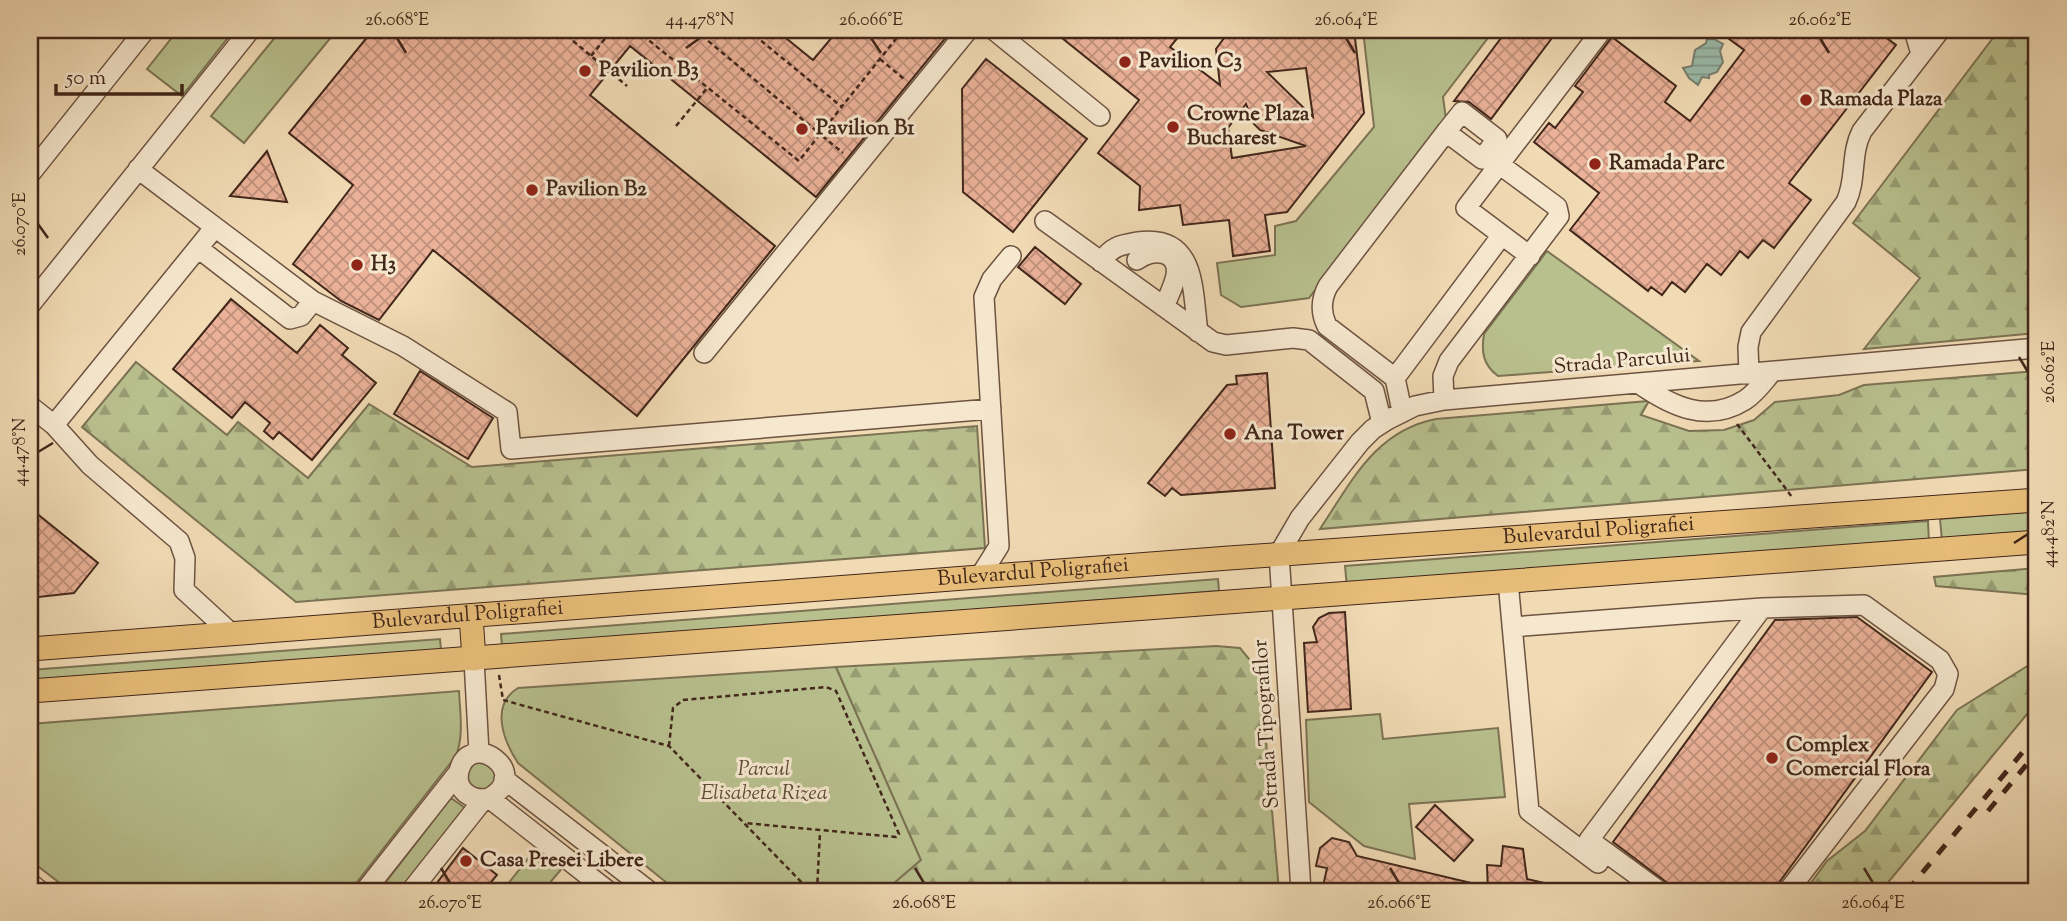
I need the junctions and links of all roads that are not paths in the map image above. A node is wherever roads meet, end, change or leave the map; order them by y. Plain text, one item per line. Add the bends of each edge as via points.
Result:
1 (145, 30) edge
2 (250, 30) edge
3 (968, 30) edge
4 (994, 30) edge
5 (1602, 30) edge
6 (1914, 30) edge
7 (1940, 30) edge
8 (1921, 54) junction
9 (1100, 116) dead end
10 (1446, 132) dead end
11 (1499, 164) junction
12 (138, 169) junction
13 (30, 174) edge
14 (1045, 221) dead end
15 (215, 227) junction
16 (1502, 235) junction
17 (198, 247) junction
18 (1530, 256) junction
19 (1011, 257) dead end
20 (1137, 260) dead end
21 (1101, 262) junction
22 (313, 301) junction
23 (30, 305) edge
24 (1164, 307) junction
25 (1198, 332) junction
26 (2037, 348) edge
27 (704, 353) dead end
28 (1772, 372) junction
29 (1749, 374) junction
30 (1395, 378) junction
31 (1639, 383) junction
32 (1444, 400) junction
33 (30, 406) edge
34 (991, 409) junction
35 (1402, 411) junction
36 (1382, 423) junction
37 (54, 425) junction
38 (2037, 500) edge
39 (2037, 542) edge
40 (999, 546) junction
41 (1279, 554) junction
42 (1024, 575) junction
43 (979, 578) junction
44 (1508, 581) junction
45 (1281, 597) junction
46 (1762, 608) junction
47 (471, 617) junction
48 (1512, 628) junction
49 (232, 634) junction
50 (30, 649) edge
51 (474, 659) junction
52 (30, 691) edge
53 (479, 753) junction
54 (458, 773) junction
55 (504, 779) junction
56 (486, 799) junction
57 (30, 883) edge
58 (40, 891) edge
59 (365, 891) edge
60 (411, 891) edge
61 (608, 891) edge
62 (649, 891) edge
63 (1301, 891) edge
64 (1637, 891) edge
65 (1659, 891) edge
66 (1788, 891) edge

1 - 13 street
2 - 12 street
3 - 27 street
4 - 9 street
5 - 11 street
6 - 8 street
7 - 8 street
8 - 29 street via 1858,138 1846,202 1751,332
10 - 30 street via 1328,286 1322,302 1327,326
11 - 16 street via 1466,208
11 - 18 street via 1558,211
12 - 15 street
12 - 23 street
14 - 21 street
15 - 17 street
15 - 22 street
16 - 18 street
16 - 30 street
17 - 22 street via 290,318 300,316
17 - 37 street
18 - 32 street via 1446,367
19 - 34 street via 984,297
20 - 24 street via 1157,251 1174,264 1175,276
21 - 24 street
21 - 25 street via 1119,245 1156,240 1175,248 1187,263
22 - 34 street via 403,346 507,412 511,449
24 - 25 street
25 - 36 street via 1226,345 1309,340 1374,391
26 - 28 street, Strada Parcului
28 - 29 street, Strada Parcului
28 - 31 street via 1745,400 1700,411 1676,406
29 - 31 street, Strada Parcului
30 - 35 street
31 - 32 street, Strada Parcului
32 - 35 street, Strada Parcului
33 - 37 street
34 - 40 street
35 - 36 street, Strada Parcului
36 - 41 street, Strada Parcului via 1360,442 1300,518
37 - 49 street via 90,465 179,541 185,558 184,590
38 - 41 main road, Bulevardul Poligrafiei
39 - 44 main road, Bulevardul Poligrafiei
40 - 42 street
40 - 43 street
41 - 42 main road, Bulevardul Poligrafiei
41 - 45 street, Strada Tipografilor
42 - 43 main road, Bulevardul Poligrafiei
43 - 47 main road, Bulevardul Poligrafiei
44 - 45 main road, Bulevardul Poligrafiei
44 - 48 street
45 - 51 main road, Bulevardul Poligrafiei
45 - 63 street, Strada Tipografilor
46 - 48 street
46 - 65 street via 1589,840
46 - 66 street via 1864,606 1940,660 1948,674 1944,690
47 - 49 main road, Bulevardul Poligrafiei
47 - 51 main road
48 - 64 street via 1529,811
49 - 50 main road, Bulevardul Poligrafiei
51 - 52 main road, Bulevardul Poligrafiei
51 - 53 street
53 - 54 street via 468,757
53 - 55 street via 498,760
54 - 56 street via 464,792
54 - 59 street
55 - 56 street via 500,791
55 - 62 street
56 - 60 street
56 - 61 street
57 - 58 street

